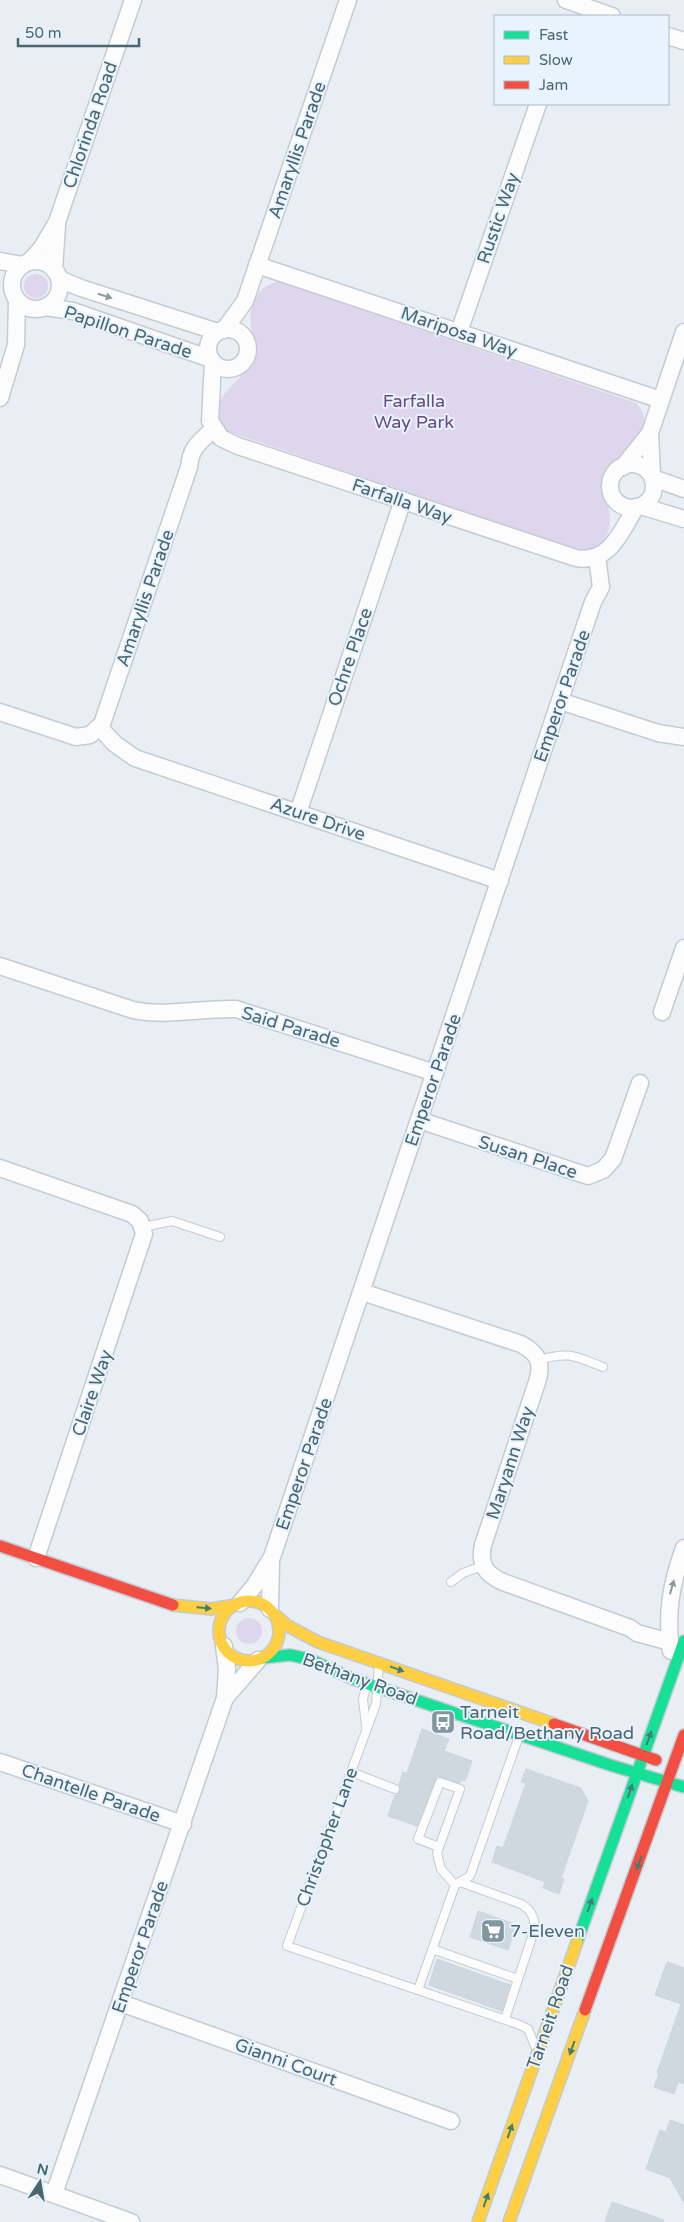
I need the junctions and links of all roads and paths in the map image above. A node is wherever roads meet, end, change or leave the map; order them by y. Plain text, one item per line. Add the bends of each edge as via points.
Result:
1 (133, 0) edge
2 (348, 0) edge
3 (569, 6) edge
4 (608, 15) edge
5 (669, 36) edge
6 (684, 42) edge
7 (538, 105) edge
8 (57, 222) junction
9 (0, 261) edge
10 (26, 263) junction
11 (257, 265) junction
12 (57, 274) junction
13 (10, 294) edge
14 (245, 301) junction
15 (42, 308) junction
16 (221, 331) junction
17 (459, 332) junction
18 (684, 332) edge
19 (246, 340) junction
20 (16, 345) junction
21 (212, 360) junction
22 (236, 368) junction
23 (0, 398) edge
24 (212, 398) junction
25 (661, 400) junction
26 (650, 433) junction
27 (217, 434) junction
28 (623, 466) junction
29 (652, 477) junction
30 (684, 489) edge
31 (612, 493) junction
32 (403, 500) junction
33 (639, 507) junction
34 (684, 519) edge
35 (614, 541) junction
36 (591, 559) junction
37 (560, 701) junction
38 (0, 712) edge
39 (95, 731) junction
40 (684, 737) edge
41 (298, 813) junction
42 (500, 881) junction
43 (684, 948) edge
44 (0, 966) edge
45 (662, 1012) dead end
46 (435, 1073) junction
47 (640, 1083) dead end
48 (419, 1120) junction
49 (0, 1168) edge
50 (142, 1227) junction
51 (220, 1237) dead end
52 (362, 1292) junction
53 (539, 1360) junction
54 (603, 1367) dead end
55 (0, 1546) edge
56 (684, 1548) edge
57 (272, 1557) junction
58 (36, 1558) junction
59 (483, 1566) junction
60 (451, 1582) dead end
61 (238, 1604) junction
62 (172, 1605) junction
63 (271, 1611) junction
64 (192, 1618) dead end
65 (669, 1624) junction
66 (205, 1628) dead end
67 (630, 1628) junction
68 (677, 1641) edge
69 (222, 1644) junction
70 (260, 1659) junction
71 (380, 1662) junction
72 (673, 1670) joint
73 (373, 1685) junction
74 (225, 1698) junction
75 (518, 1723) junction
76 (366, 1728) junction
77 (684, 1735) edge
78 (642, 1756) junction
79 (0, 1762) edge
80 (672, 1766) junction
81 (684, 1771) edge
82 (351, 1772) junction
83 (636, 1773) junction
84 (667, 1784) junction
85 (684, 1788) edge
86 (395, 1789) dead end
87 (183, 1824) junction
88 (439, 1847) junction
89 (458, 1884) junction
90 (432, 1948) junction
91 (518, 1979) junction
92 (418, 1990) junction
93 (121, 2004) junction
94 (505, 2019) junction
95 (538, 2053) junction
96 (451, 2121) dead end
97 (0, 2175) edge
98 (54, 2194) junction
99 (131, 2222) edge
100 (478, 2222) edge
101 (509, 2222) edge

1 - 8 street, Chlorinda Road
2 - 11 street, Amaryllis Parade
3 - 4 street
5 - 6 street
7 - 17 street, Rustic Way
8 - 10 street, Chlorinda Road via 41,249
8 - 12 street, Chlorinda Road
9 - 10 street
10 - 12 street via 44,262
10 - 13 street via 17,269
11 - 14 street, Amaryllis Parade
11 - 17 street, Mariposa Way
12 - 15 street via 59,292 56,299
12 -> 16 street, Papillon Parade via 81,288
13 - 15 street via 27,308
13 - 20 street
14 - 16 street, Amaryllis Parade
14 - 19 street, Amaryllis Parade
15 - 20 street
15 - 21 street, Papillon Parade via 73,311
16 - 19 street via 237,331
16 - 21 street via 208,347
17 - 25 street, Mariposa Way
18 - 25 street
19 - 22 street via 246,359
20 - 23 street
21 - 22 street via 224,369
21 - 24 street
22 - 24 street
24 - 27 street via 210,414
25 - 26 street
26 - 28 street
26 - 29 street
27 - 32 street, Farfalla Way via 247,449
27 - 39 street, Amaryllis Parade via 190,468 104,720
28 - 29 street via 642,466
28 - 31 street via 614,475 610,487
29 - 30 street
29 - 33 street via 654,491
31 - 33 street via 614,499 624,506
31 - 35 street via 616,515
32 - 36 street, Farfalla Way via 562,555
32 - 41 street, Ochre Place
33 - 34 street
33 - 35 street
35 - 36 street via 607,552
36 - 37 street, Emperor Parade via 593,602
37 - 40 street via 658,733
37 - 42 street, Emperor Parade
38 - 39 street via 76,737
39 - 41 street, Azure Drive via 135,758
41 - 42 street, Azure Drive
42 - 46 street, Emperor Parade
43 - 45 street
44 - 46 street, Said Parade via 152,1014 236,1009
46 - 48 street, Emperor Parade
47 - 48 street, Susan Place via 613,1159 603,1170 588,1176
48 - 52 street, Emperor Parade
49 - 50 street via 132,1214 140,1220
50 - 51 lane via 172,1221
50 - 58 street, Claire Way via 142,1244
52 - 53 street via 521,1344
52 - 57 street, Emperor Parade
53 - 54 lane via 561,1354
53 - 59 street, Maryann Way via 537,1382 483,1545
55 - 58 street
65 -> 56 street, Tarneit Road via 670,1593
57 - 61 street, Emperor Parade via 255,1585
57 - 63 street, Emperor Parade
58 - 62 street
59 - 60 lane via 463,1573
59 - 67 street via 502,1582
62 -> 61 street via 211,1609
61 - 63 street via 256,1602
61 - 69 street via 224,1616 220,1632
62 - 64 street
63 - 70 street via 279,1629 278,1638 270,1653
63 - 71 street, Bethany Road via 288,1626 312,1639
65 - 67 street
65 - 68 street, Tarneit Road
66 - 69 street
67 - 68 street via 637,1633
68 - 72 street, Tarneit Road
69 - 70 street via 242,1660
69 - 74 street, Emperor Parade via 227,1669
70 - 73 street, Bethany Road via 278,1655 299,1656
70 - 74 street, Emperor Parade
71 - 73 lane, Christopher Lane
71 -> 75 street, Bethany Road
78 -> 72 street, Tarneit Road
73 - 75 street, Bethany Road
73 - 76 lane, Christopher Lane via 376,1704
73 - 76 lane, Christopher Lane via 363,1699
74 - 87 street, Emperor Parade
75 - 78 street, Bethany Road
75 - 83 street, Bethany Road
75 - 89 lane via 470,1876
76 - 82 lane, Christopher Lane
77 - 80 street, Tarneit Road
78 - 80 street, Bethany Road
78 - 83 street, Tarneit Road
79 - 87 street, Chantelle Parade
80 - 81 street, Bethany Road
80 - 84 street, Tarneit Road
82 - 86 lane
82 - 92 lane, Christopher Lane via 287,1946
83 - 84 street, Bethany Road
95 -> 83 street, Tarneit Road
84 - 85 street, Bethany Road
84 -> 101 street, Tarneit Road
87 - 93 street, Emperor Parade
88 - 88 lane via 460,1789 440,1782 418,1839
88 - 89 lane via 437,1853 441,1869
89 - 90 lane
89 - 91 lane via 530,1909 535,1928
90 - 91 lane
90 - 92 lane
91 - 94 lane
92 - 94 lane
93 - 96 street, Gianni Court
93 - 98 street, Emperor Parade
94 - 95 lane via 528,2029
100 -> 95 street, Tarneit Road
97 - 98 street
98 - 99 street

